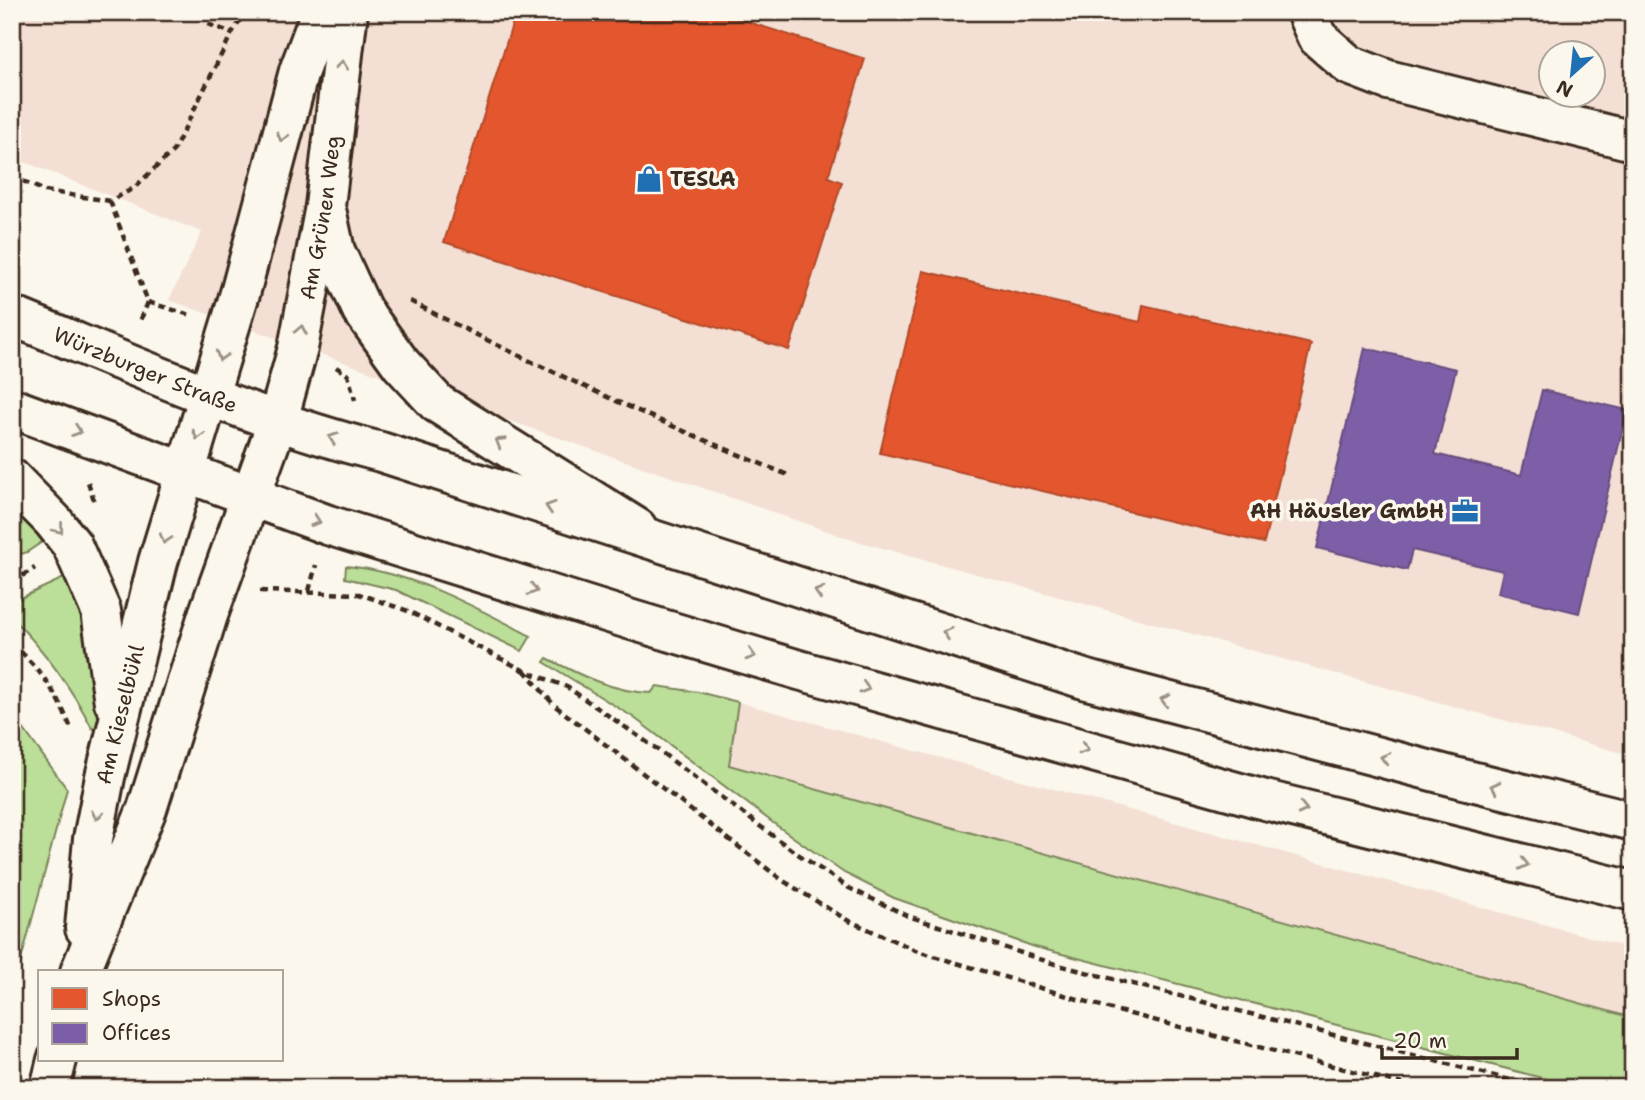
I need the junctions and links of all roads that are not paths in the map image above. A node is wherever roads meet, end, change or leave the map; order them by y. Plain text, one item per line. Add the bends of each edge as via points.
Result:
1 (321, 12) edge
2 (348, 12) edge
3 (1306, 12) edge
4 (1633, 141) edge
5 (325, 205) junction
6 (12, 316) edge
7 (209, 396) junction
8 (12, 408) edge
9 (278, 419) junction
10 (186, 474) junction
11 (12, 479) edge
12 (251, 498) junction
13 (662, 544) junction
14 (117, 725) junction
15 (1633, 821) edge
16 (1633, 891) edge
17 (81, 967) edge
18 (56, 1062) edge
19 (50, 1088) edge

1 -> 7 main road via 299,71
5 -> 2 main road, Am Grünen Weg
3 - 4 main road via 1317,37 1349,65 1388,80
9 -> 5 main road, Am Grünen Weg via 298,348
13 -> 5 main road via 437,403 384,342 352,291 335,251
6 - 7 main road, Würzburger Straße
7 - 9 main road, Würzburger Straße
7 -> 10 main road, Am Kieselbühl
8 -> 10 main road
9 - 12 main road, Am Grünen Weg
13 -> 9 main road, Würzburger Straße
10 - 12 main road
10 -> 14 main road, Am Kieselbühl via 158,562
11 -> 14 main road via 72,545 101,611
12 -> 16 main road via 491,577 799,670 1265,800
12 - 17 main road, Am Kieselbühl via 208,615 147,809
15 -> 13 main road via 1087,680
14 -> 17 main road, Am Kieselbühl via 93,839
18 - 19 main road

